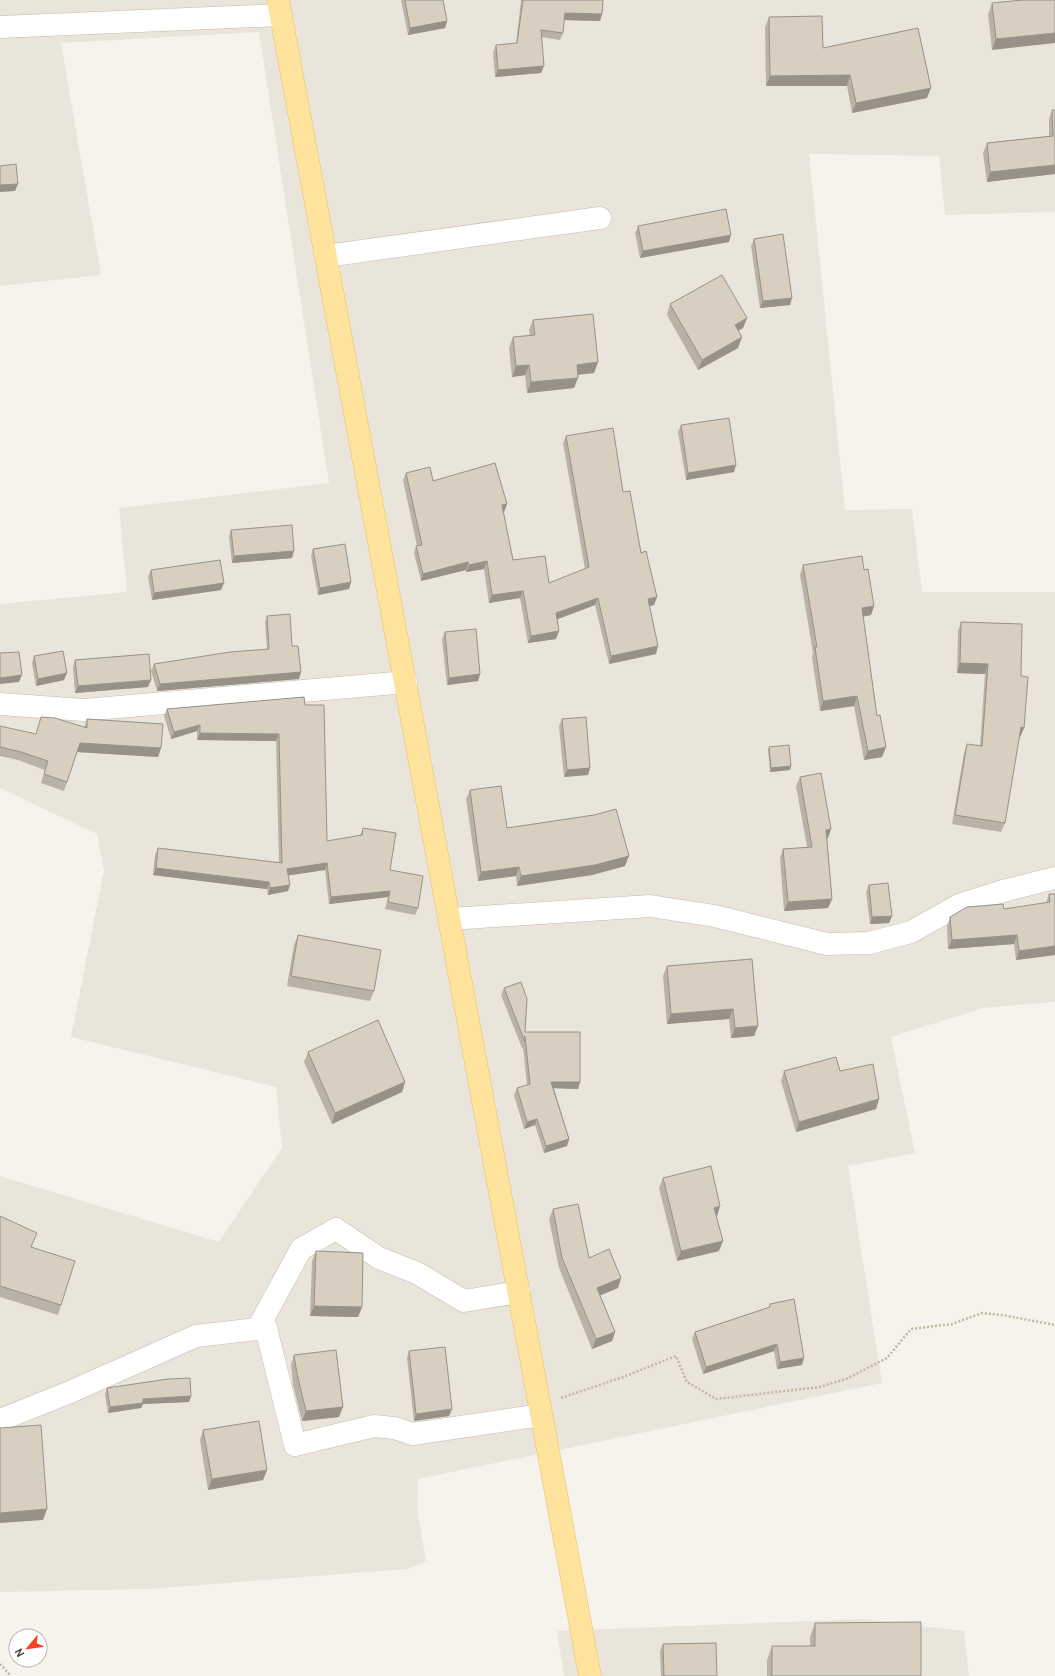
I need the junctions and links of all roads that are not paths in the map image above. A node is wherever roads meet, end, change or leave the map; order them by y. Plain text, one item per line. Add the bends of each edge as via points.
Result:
1 (279, 7) edge
2 (0, 27) edge
3 (600, 218) dead end
4 (326, 256) junction
5 (406, 682) junction
6 (0, 704) edge
7 (1055, 878) edge
8 (450, 919) junction
9 (519, 1292) junction
10 (258, 1328) junction
11 (540, 1410) junction
12 (0, 1420) edge
13 (590, 1676) edge

1 - 2 street
1 - 4 main road
3 - 4 street
4 - 5 main road
5 - 6 street via 84,710
5 - 8 main road
7 - 8 street via 959,905 911,932 869,943 827,944 715,916 650,906
8 - 9 main road
9 - 10 street via 464,1301 417,1273 379,1258 336,1229 301,1249
9 - 11 main road
10 - 11 street via 266,1328 295,1445 374,1426 394,1428 413,1434
10 - 12 street via 196,1336
11 - 13 main road

